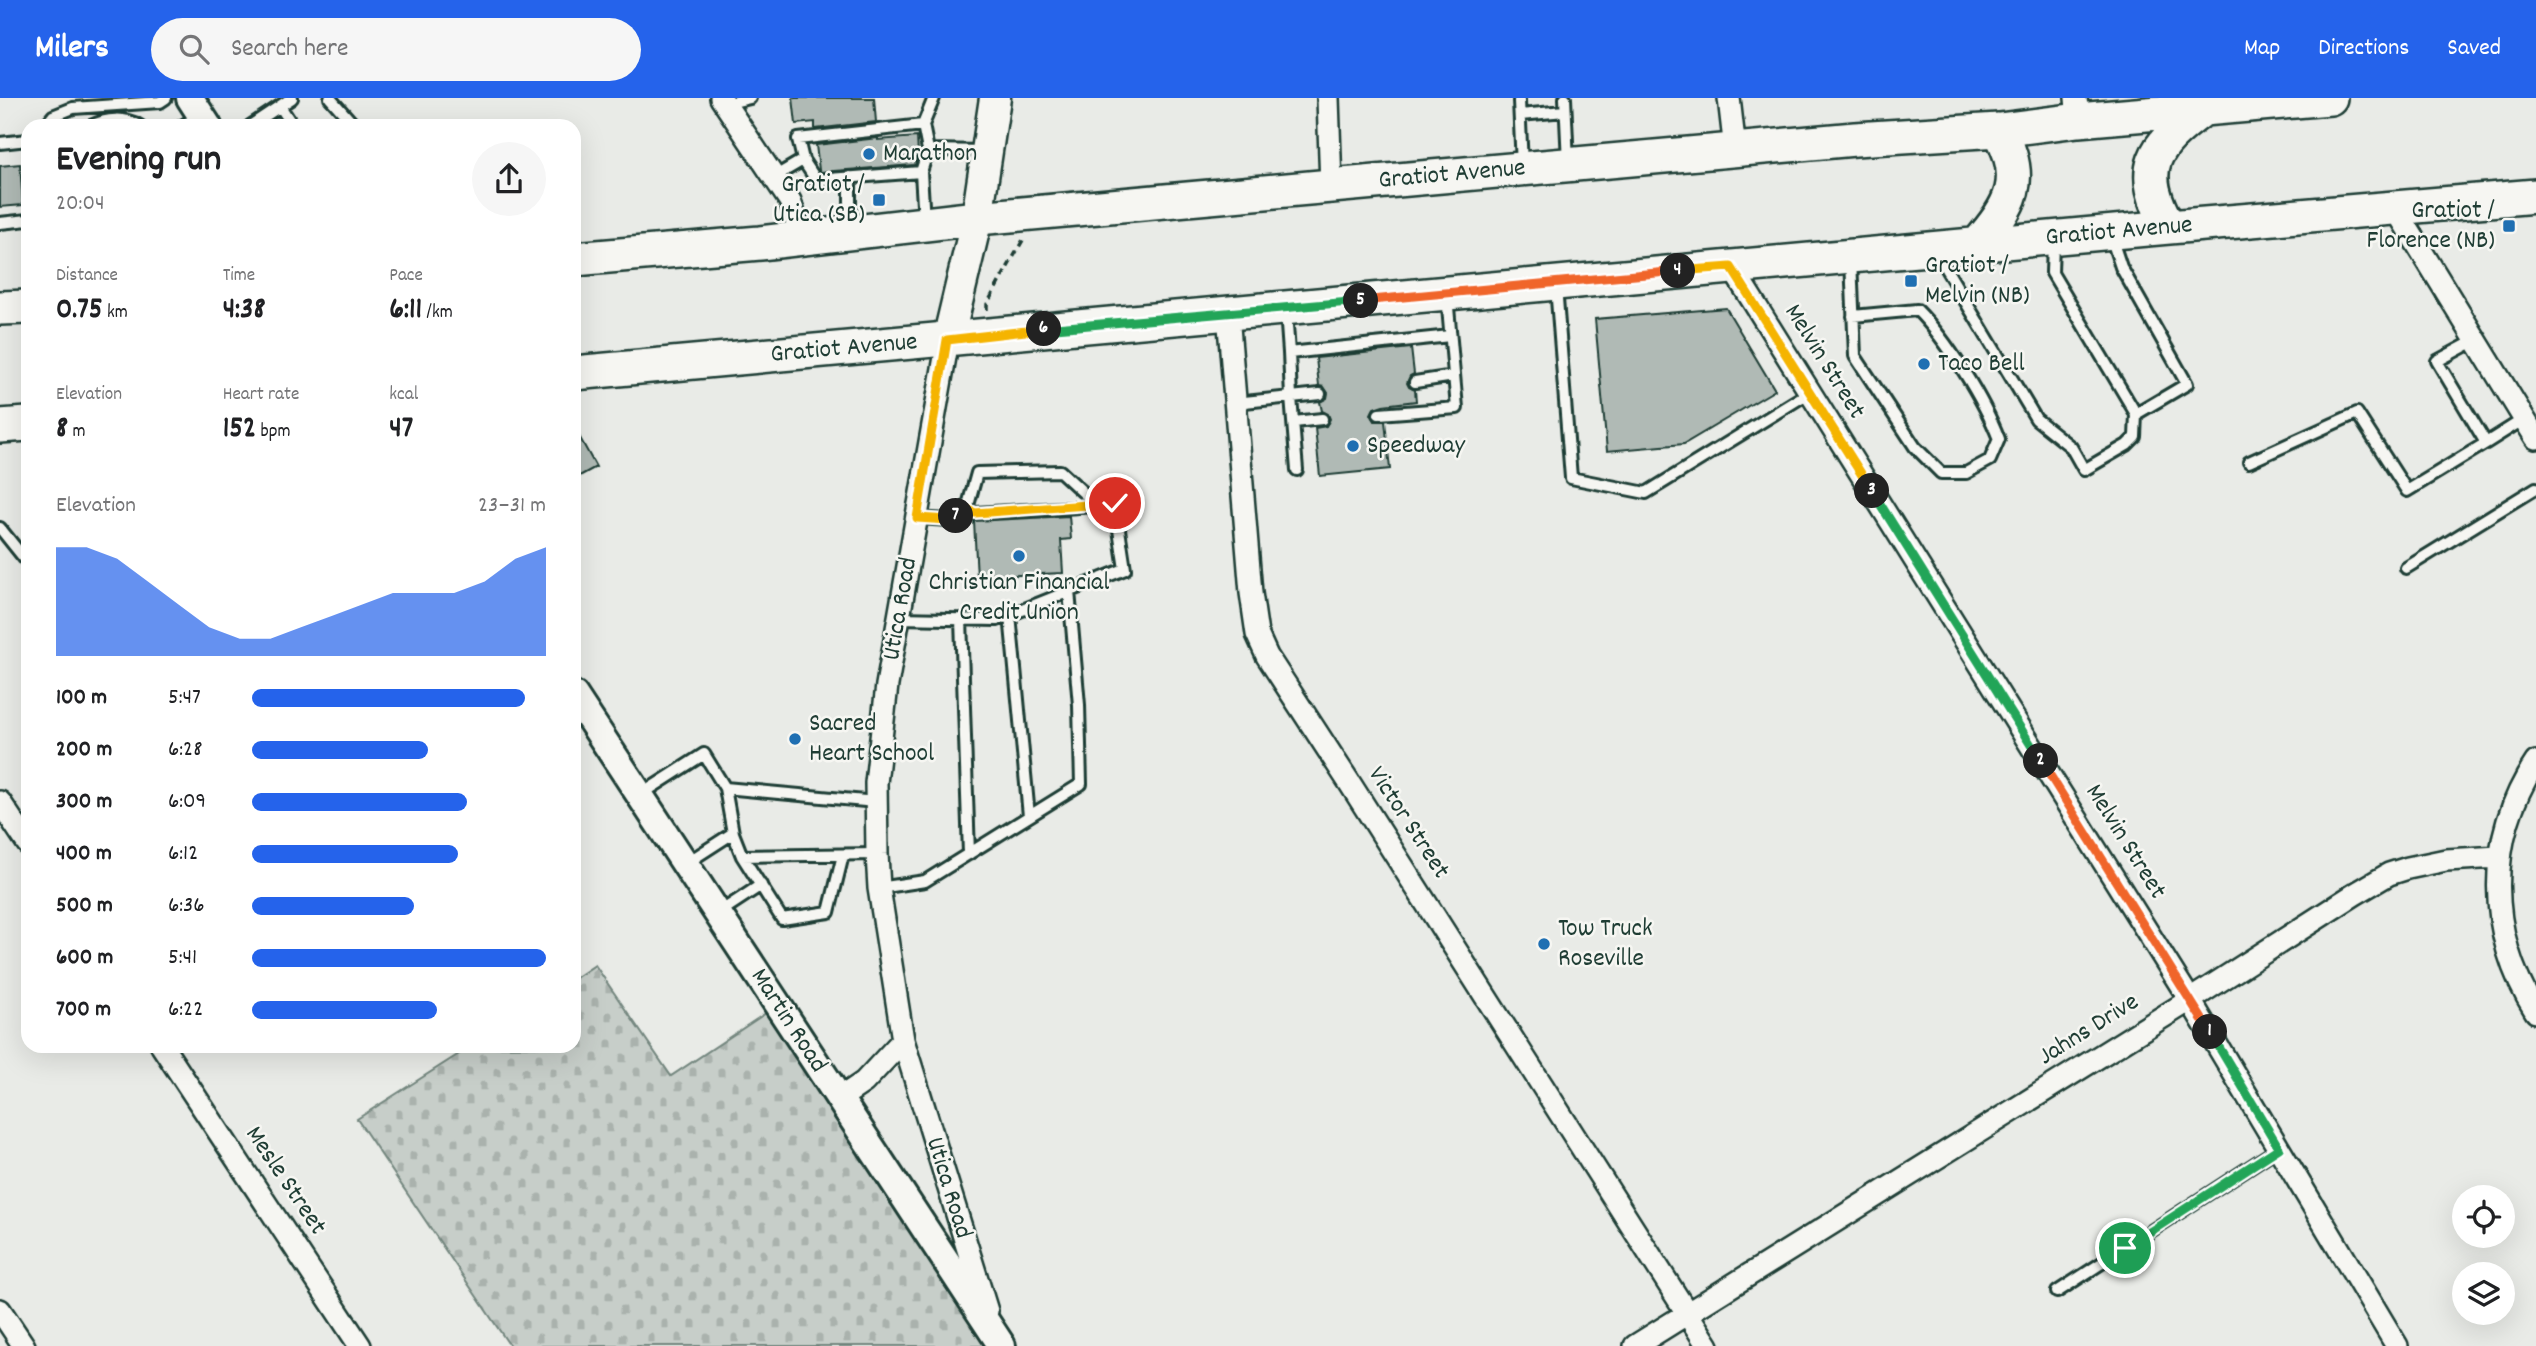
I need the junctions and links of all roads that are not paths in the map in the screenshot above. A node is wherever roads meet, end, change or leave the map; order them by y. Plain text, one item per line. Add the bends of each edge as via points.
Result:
1 (166, 98) edge
2 (292, 98) edge
3 (330, 98) edge
4 (750, 98) edge
5 (934, 98) edge
6 (995, 98) edge
7 (1328, 98) edge
8 (1565, 98) edge
9 (1729, 98) edge
10 (2330, 98) edge
11 (723, 101) edge
12 (1520, 101) dead end
13 (280, 106) junction
14 (2077, 109) edge
15 (2202, 110) junction
16 (1565, 111) junction
17 (1520, 116) junction
18 (51, 119) edge
19 (260, 119) edge
20 (288, 119) edge
21 (349, 119) edge
22 (923, 125) junction
23 (1999, 130) junction
24 (21, 141) edge
25 (0, 143) edge
26 (928, 150) junction
27 (1735, 150) junction
28 (988, 152) junction
29 (803, 160) junction
30 (1568, 164) junction
31 (1523, 168) junction
32 (921, 172) junction
33 (774, 177) junction
34 (850, 177) junction
35 (1332, 186) junction
36 (2536, 196) edge
37 (2395, 208) junction
38 (977, 218) junction
39 (21, 221) edge
40 (0, 223) edge
41 (925, 225) junction
42 (2169, 227) junction
43 (850, 233) junction
44 (2109, 233) junction
45 (802, 238) junction
46 (2053, 238) junction
47 (1977, 245) junction
48 (1934, 249) junction
49 (1851, 256) junction
50 (581, 258) edge
51 (1731, 267) junction
52 (1556, 283) junction
53 (1447, 293) junction
54 (21, 307) edge
55 (0, 308) edge
56 (1285, 309) junction
57 (1228, 314) junction
58 (1853, 316) junction
59 (1450, 336) junction
60 (947, 340) junction
61 (2476, 340) junction
62 (1289, 353) junction
63 (581, 372) edge
64 (1454, 376) junction
65 (1415, 382) dead end
66 (1810, 392) junction
67 (1320, 394) dead end
68 (1292, 397) junction
69 (1235, 403) junction
70 (1379, 414) dead end
71 (2136, 414) junction
72 (1322, 419) dead end
73 (2524, 419) junction
74 (1294, 422) junction
75 (21, 424) edge
76 (0, 426) edge
77 (2536, 438) edge
78 (2486, 443) junction
79 (2249, 462) dead end
80 (1297, 470) dead end
81 (2536, 488) edge
82 (1098, 506) junction
83 (967, 509) junction
84 (917, 518) junction
85 (0, 528) edge
86 (21, 554) edge
87 (2406, 568) dead end
88 (1069, 591) junction
89 (1010, 615) junction
90 (899, 618) junction
91 (961, 619) junction
92 (581, 706) edge
93 (2536, 762) edge
94 (725, 788) junction
95 (640, 795) junction
96 (0, 802) edge
97 (876, 802) junction
98 (1029, 816) junction
99 (21, 818) edge
100 (733, 833) junction
101 (877, 854) junction
102 (969, 854) junction
103 (843, 855) junction
104 (742, 856) junction
105 (2499, 857) junction
106 (685, 864) junction
107 (761, 885) junction
108 (879, 888) junction
109 (717, 914) junction
110 (2190, 999) junction
111 (2536, 1012) edge
112 (903, 1040) junction
113 (167, 1053) edge
114 (839, 1099) junction
115 (2279, 1148) junction
116 (2057, 1292) dead end
117 (0, 1310) edge
118 (1686, 1312) junction
119 (998, 1341) edge
120 (24, 1346) edge
121 (360, 1346) edge
122 (1635, 1346) edge
123 (1708, 1346) edge
124 (2397, 1346) edge

1 - 18 lane via 73,108
2 - 13 lane
3 - 21 lane
4 - 11 lane
5 - 22 lane
6 - 28 main road, Utica Road
7 - 35 street
8 - 16 lane
9 - 27 street
10 - 15 main road, Gratiot Avenue
11 - 33 street
12 - 17 lane
13 - 19 lane
13 - 20 lane
14 - 15 main road, Gratiot Avenue
14 - 23 main road, Gratiot Avenue
15 - 42 main road via 2171,136 2153,162 2153,193
16 - 17 lane
16 - 30 lane
17 - 31 lane
22 - 26 lane
22 - 29 lane via 798,139
23 - 27 main road, Gratiot Avenue
23 - 47 main road via 2009,148 2015,184 1999,220
24 - 25 lane
26 - 28 lane
26 - 32 lane
27 - 30 main road, Gratiot Avenue
28 - 38 main road, Utica Road
29 - 33 lane
29 - 34 lane via 816,180
30 - 31 main road, Gratiot Avenue
31 - 35 main road, Gratiot Avenue
32 - 34 lane
32 - 41 lane
33 - 45 street via 790,201
34 - 43 lane
35 - 38 main road, Gratiot Avenue
36 - 37 main road, Gratiot Avenue
37 - 42 main road, Gratiot Avenue
37 - 61 street
38 - 41 main road, Gratiot Avenue
38 - 60 main road, Utica Road
39 - 40 lane
41 - 43 main road, Gratiot Avenue
42 - 44 main road, Gratiot Avenue
43 - 45 main road, Gratiot Avenue
44 - 46 main road, Gratiot Avenue
44 - 71 lane via 2121,267 2187,384
45 - 50 main road, Gratiot Avenue
46 - 47 main road, Gratiot Avenue
46 - 71 lane via 2052,273
47 - 48 main road, Gratiot Avenue
48 - 49 main road, Gratiot Avenue
48 - 71 lane via 2036,419 2071,447 2084,470 2135,437
49 - 51 main road, Gratiot Avenue
49 - 58 lane
51 - 52 main road, Gratiot Avenue
51 - 66 street, Melvin Street
52 - 53 main road, Gratiot Avenue
52 - 66 lane via 1571,478 1646,493
53 - 56 main road, Gratiot Avenue
53 - 59 lane
54 - 55 main road
56 - 57 main road, Gratiot Avenue
56 - 62 lane
57 - 60 main road, Gratiot Avenue
57 - 69 street, Victor Street
58 - 58 lane via 1855,356 1915,447 1941,473 1966,473 1990,460 1999,439 1989,414 1932,325 1917,310
59 - 62 lane
59 - 64 lane
60 - 63 main road, Gratiot Avenue
60 - 84 street, Utica Road
61 - 73 street
61 - 78 lane via 2437,361
62 - 68 lane
64 - 65 lane
64 - 70 lane via 1457,408
66 - 110 street, Melvin Street
67 - 68 lane
68 - 69 lane
68 - 74 lane
69 - 118 street, Victor Street via 1251,593 1257,634 1267,656
72 - 74 lane
73 - 77 street
73 - 78 lane
74 - 80 lane
75 - 76 main road
78 - 79 lane via 2407,491 2357,413
81 - 87 lane
82 - 83 lane via 975,513
82 - 83 lane via 1060,471 977,473
82 - 88 lane via 1115,503 1125,569
83 - 84 lane via 949,520
84 - 90 street, Utica Road
85 - 86 lane
88 - 89 lane
88 - 98 lane via 1081,784
89 - 91 lane via 997,620
89 - 98 lane
90 - 91 lane
90 - 97 street, Utica Road via 887,685
91 - 102 lane
92 - 95 street, Martin Road
93 - 105 street via 2513,803
94 - 95 lane via 704,754
94 - 97 lane
94 - 100 lane
95 - 106 street, Martin Road
96 - 99 street
97 - 101 street, Utica Road
98 - 102 lane
100 - 104 lane
100 - 106 lane
101 - 103 lane
101 - 108 street, Utica Road
102 - 108 lane via 925,881
103 - 104 lane
103 - 107 lane via 829,912 782,919
104 - 107 lane
105 - 110 street, Jahns Drive via 2446,860 2389,874
105 - 111 street via 2502,934
106 - 109 street, Martin Road
107 - 109 lane
108 - 112 street, Utica Road
109 - 114 street, Martin Road
110 - 115 street, Melvin Street
110 - 118 street, Jahns Drive
112 - 114 street via 864,1082
112 - 119 street, Utica Road
113 - 121 street, Mesle Street
114 - 119 street, Martin Road
115 - 116 lane
115 - 124 street, Melvin Street
117 - 120 street
118 - 122 street, Jahns Drive
118 - 123 street, Victor Street

